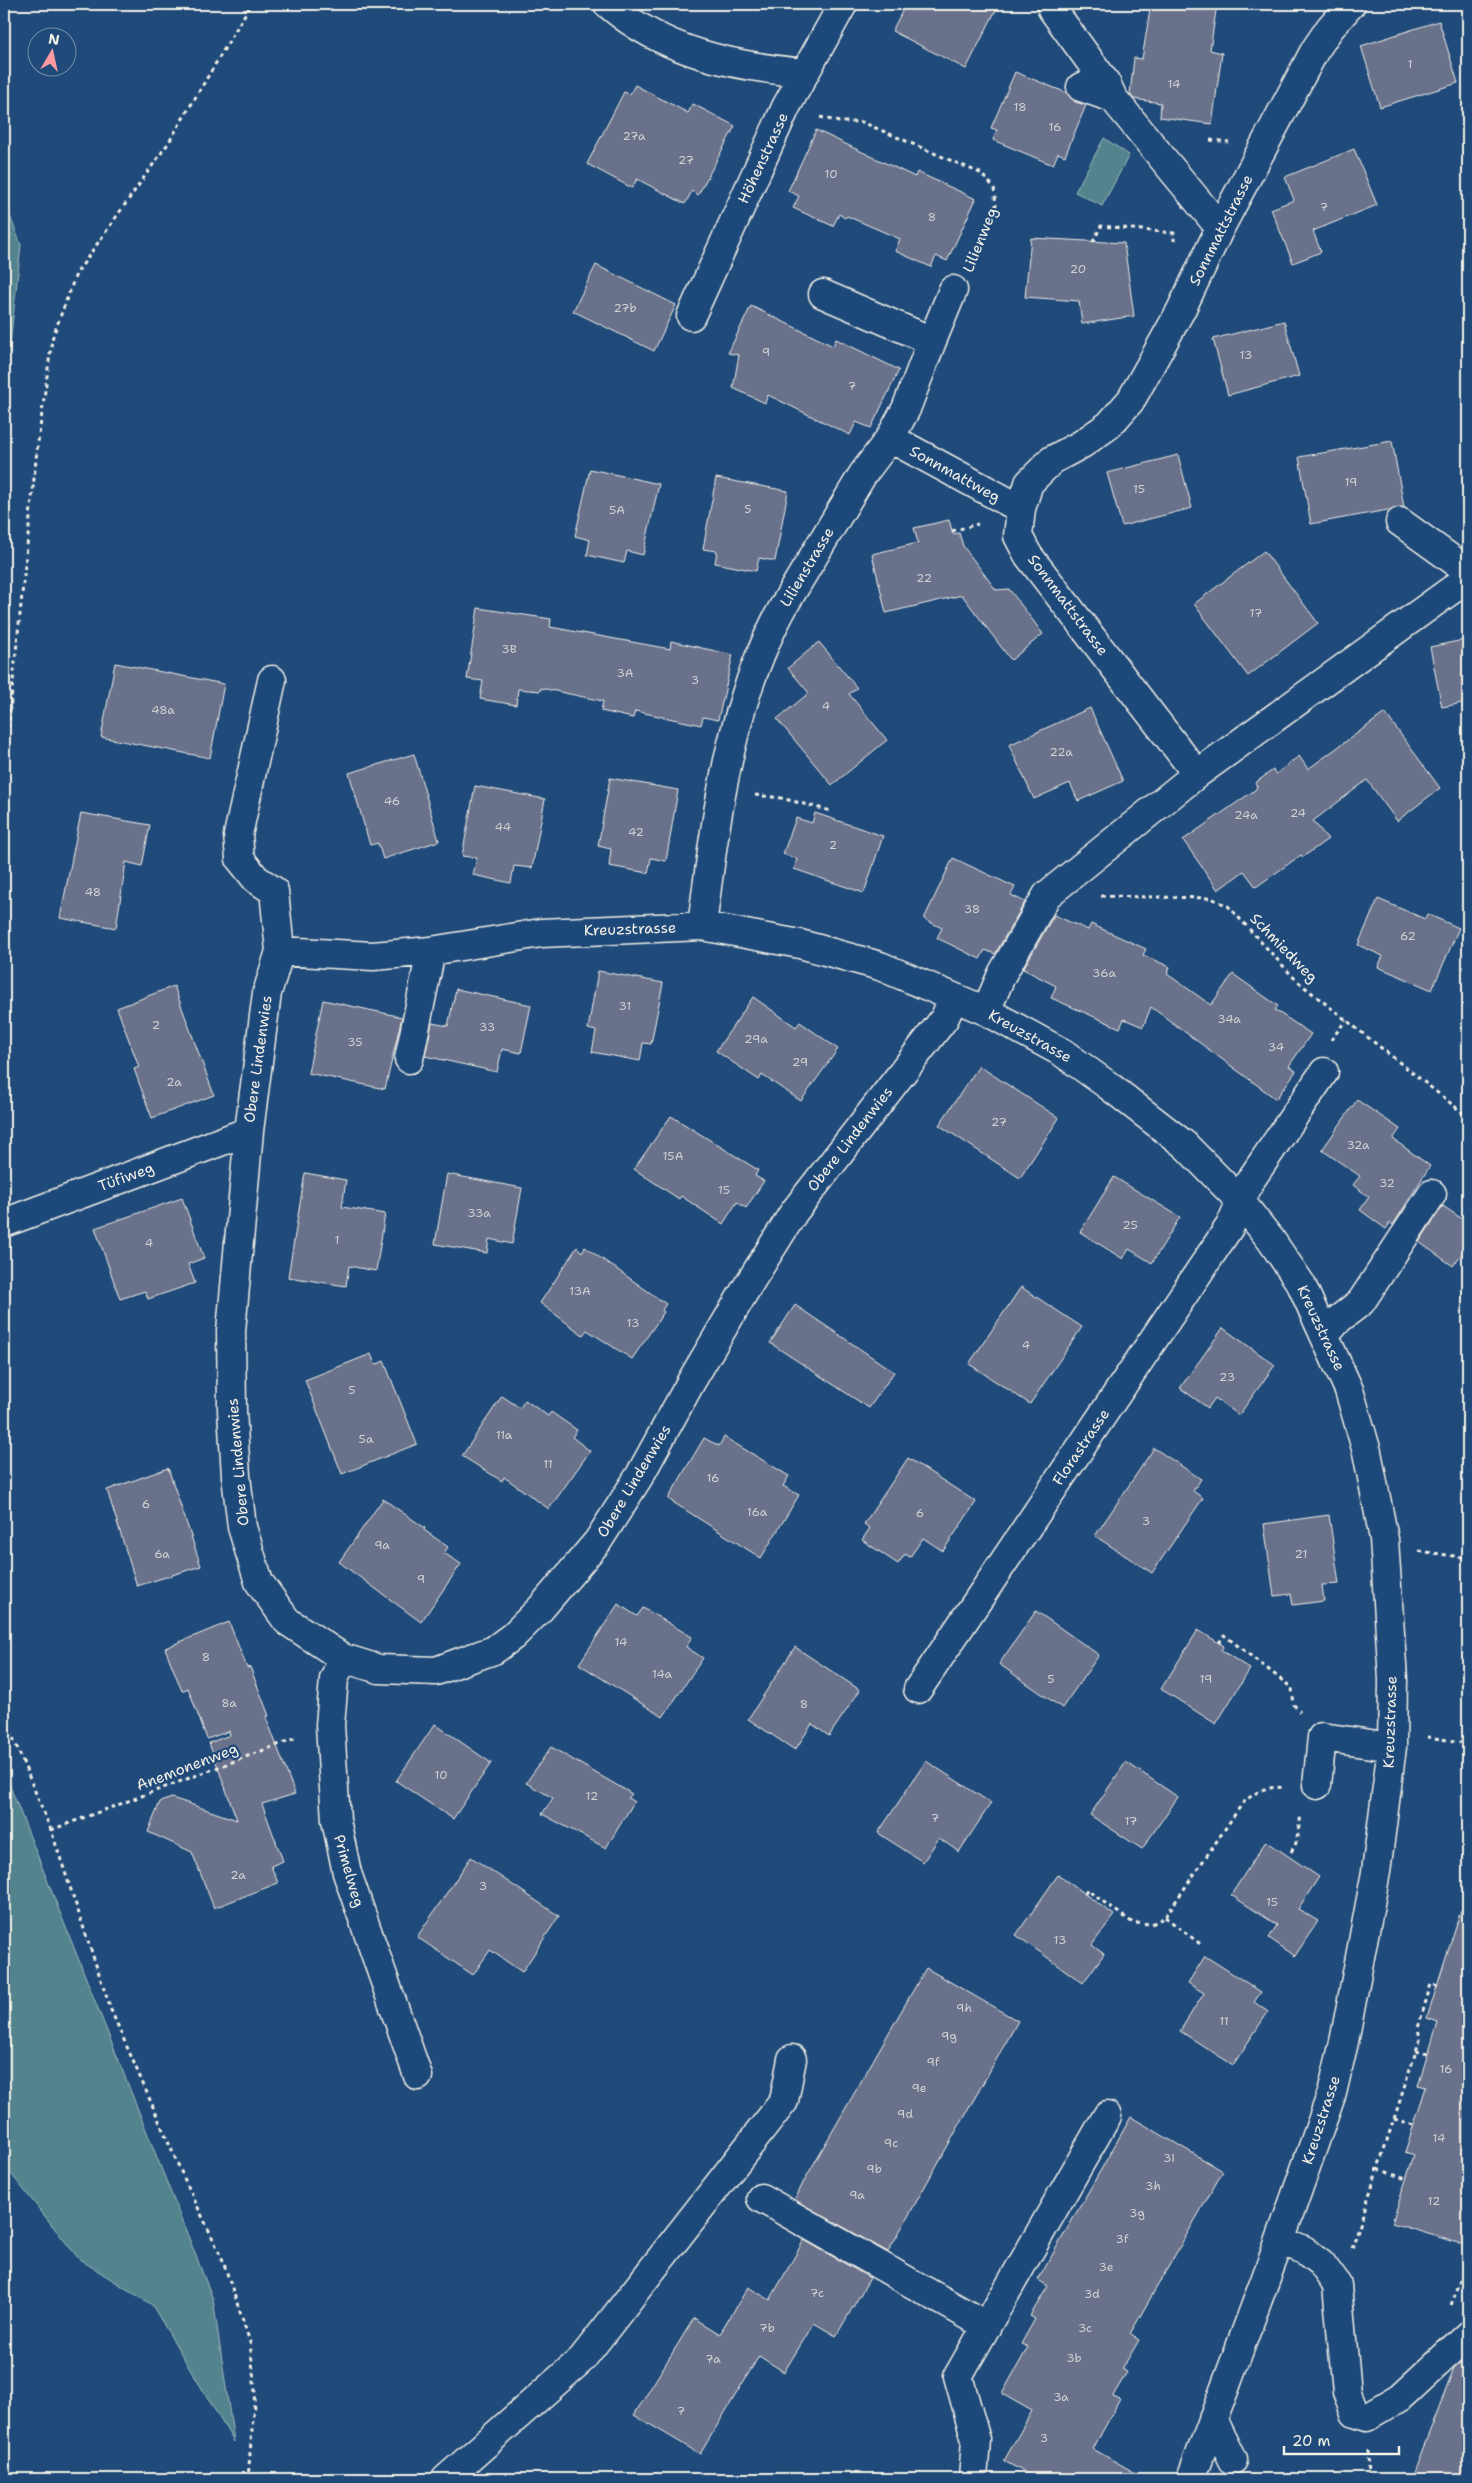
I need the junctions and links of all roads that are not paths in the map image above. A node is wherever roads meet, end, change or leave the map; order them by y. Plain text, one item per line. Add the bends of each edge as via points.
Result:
1 (608, 4) edge
2 (843, 4) edge
3 (1054, 4) edge
4 (1347, 4) edge
5 (804, 73) junction
6 (1082, 87) dead end
7 (1113, 98) junction
8 (1220, 228) junction
9 (953, 290) road end
10 (823, 294) dead end
11 (691, 316) dead end
12 (932, 341) junction
13 (890, 438) junction
14 (1021, 509) junction
15 (1400, 522) dead end
16 (1468, 571) edge
17 (1468, 578) edge
18 (272, 680) dead end
19 (1197, 774) junction
20 (702, 926) junction
21 (280, 951) junction
22 (431, 951) junction
23 (954, 998) junction
24 (986, 1011) junction
25 (409, 1059) dead end
26 (1324, 1072) dead end
27 (249, 1131) junction
28 (1432, 1194) dead end
29 (1241, 1202) junction
30 (4, 1223) edge
31 (1325, 1335) junction
32 (343, 1658) junction
33 (918, 1689) dead end
34 (1392, 1737) junction
35 (1305, 1787) road end
36 (792, 2059) dead end
37 (418, 2076) dead end
38 (1107, 2116) dead end
39 (761, 2198) dead end
40 (1280, 2240) junction
41 (986, 2326) junction
42 (1468, 2335) edge
43 (1213, 2419) junction
44 (1233, 2460) dead end
45 (446, 2479) edge
46 (973, 2479) edge
47 (1191, 2479) edge

1 - 5 street via 659,39 702,56 755,68
2 - 5 street, Höhenstrasse
3 - 7 street via 1052,10 1106,83
4 - 8 street, Sonnmattstrasse via 1315,50
5 - 11 street, Höhenstrasse
6 - 7 street
7 - 8 street
8 - 14 street, Sonnmattstrasse via 1181,310 1131,400 1109,425 1052,460 1029,483
9 - 12 street, Lilienweg
10 - 12 street
12 - 13 street, Lilienstrasse via 906,409
13 - 14 street, Sonnmattweg
13 - 20 street, Lilienstrasse via 864,474 772,627 750,678 722,791
14 - 19 street, Sonnmattstrasse via 1018,536 1028,555
15 - 16 street
17 - 19 street
18 - 21 street, Obere Lindenwies via 238,835 240,859 256,879 274,891
19 - 24 street via 1047,895 1002,974
20 - 22 street, Kreuzstrasse via 541,933
20 - 23 street, Kreuzstrasse via 828,951 880,966
21 - 22 street, Kreuzstrasse via 373,956
21 - 27 street, Obere Lindenwies via 267,993
22 - 25 street
23 - 24 street, Kreuzstrasse
23 - 32 street, Obere Lindenwies via 944,1019 794,1212 598,1542 541,1608 494,1650 436,1671 379,1669
24 - 29 street, Kreuzstrasse via 1063,1053 1110,1086 1186,1145
26 - 29 street, Florastrasse via 1250,1181
27 - 30 street, Tüfiweg
27 - 32 street, Obere Lindenwies via 231,1332 232,1420 242,1527 259,1582 287,1621
28 - 31 street via 1361,1302
29 - 31 street, Kreuzstrasse via 1301,1284
29 - 33 street, Florastrasse via 1230,1226
31 - 34 street, Kreuzstrasse via 1358,1385 1384,1539 1394,1680
32 - 37 street, Primelweg via 334,1679 330,1725 336,1820 347,1873
34 - 35 street via 1322,1737
34 - 40 street, Kreuzstrasse via 1376,1872 1344,2042 1332,2093
36 - 45 street via 784,2101 582,2359
38 - 41 street
39 - 41 street
40 - 42 street via 1304,2250 1321,2263 1337,2285 1348,2393 1354,2413 1368,2417 1401,2397
40 - 43 street, Kreuzstrasse
41 - 46 street via 958,2376 976,2440
43 - 44 street
43 - 47 street, Kreuzstrasse

